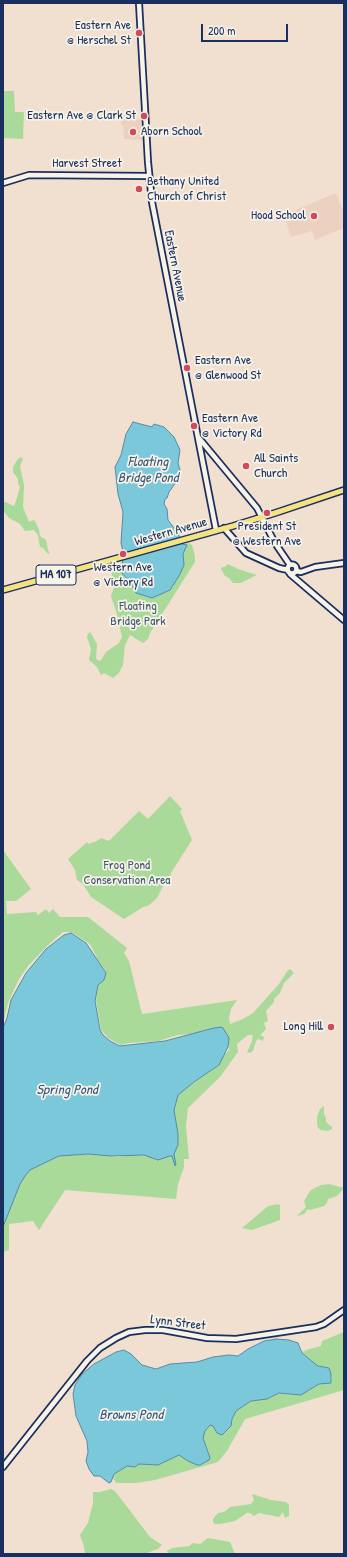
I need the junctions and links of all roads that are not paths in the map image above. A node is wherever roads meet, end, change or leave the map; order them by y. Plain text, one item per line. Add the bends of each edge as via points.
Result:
1 (139, 3) edge
2 (149, 176) junction
3 (3, 183) edge
4 (197, 436) junction
5 (344, 490) edge
6 (262, 517) junction
7 (224, 528) junction
8 (216, 530) junction
9 (344, 563) edge
10 (309, 569) junction
11 (294, 570) junction
12 (305, 585) junction
13 (3, 590) edge
14 (344, 620) edge
15 (344, 1310) edge
16 (3, 1468) edge

1 - 2 main road, Eastern Avenue
2 - 3 main road, Harvest Street via 24,176
2 - 4 main road, Eastern Avenue via 154,216
4 - 6 main road
4 - 8 main road, Eastern Avenue
5 - 6 main road, Western Avenue / MA 107
6 - 7 main road, Western Avenue / MA 107
6 - 11 main road via 275,543
7 - 8 main road, Western Avenue / MA 107
7 - 11 main road via 246,553 279,568
8 - 13 main road, Western Avenue / MA 107
9 - 10 main road
10 - 11 main road
10 - 11 main road
11 - 12 main road
11 - 12 main road
12 - 14 main road
15 - 16 main road, Lynn Street via 324,1324 308,1329 236,1339 208,1338 164,1330 129,1332 116,1338 100,1348 87,1361

